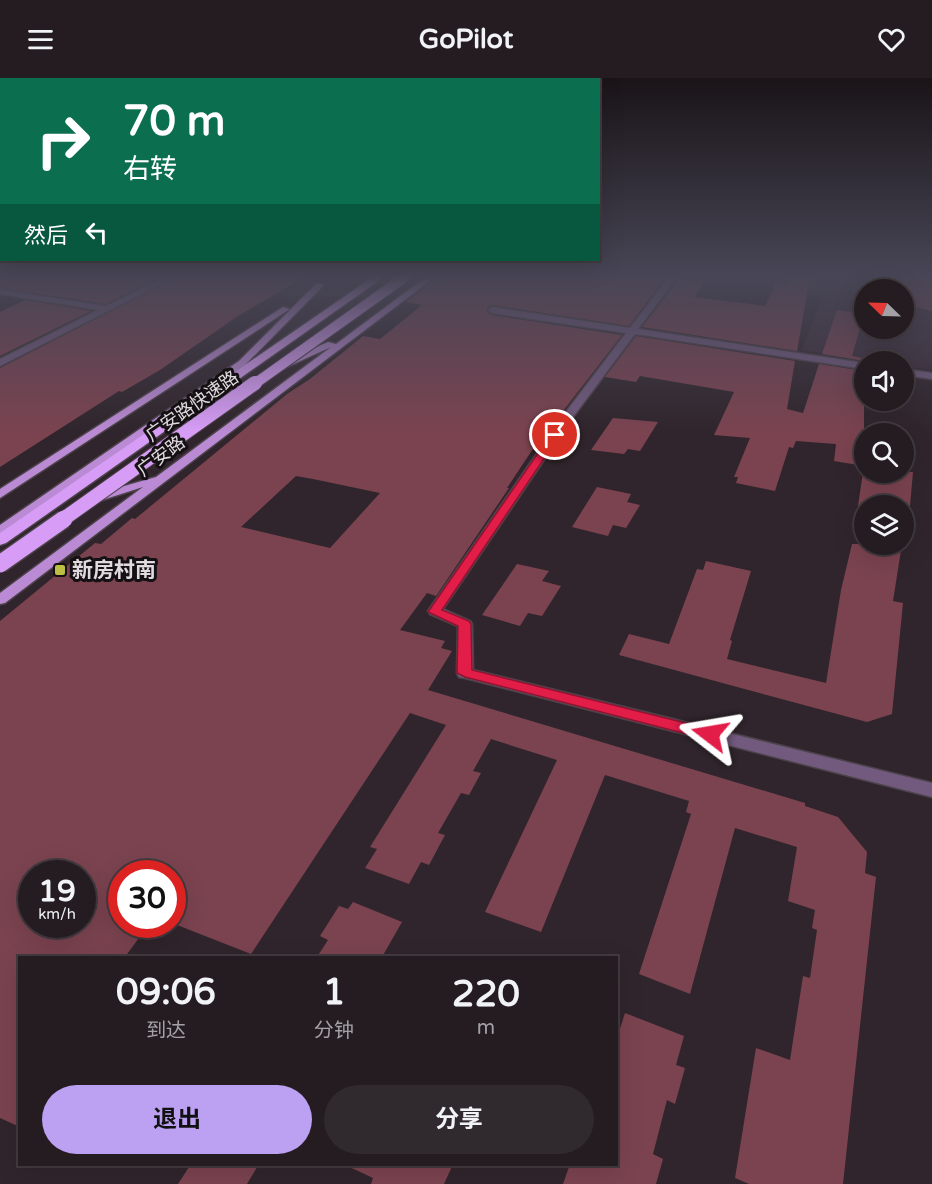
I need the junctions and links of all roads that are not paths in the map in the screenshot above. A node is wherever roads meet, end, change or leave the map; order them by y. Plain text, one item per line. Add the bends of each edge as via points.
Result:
1 (68, 329) edge
2 (257, 329) edge
3 (276, 329) edge
4 (305, 329) edge
5 (332, 329) edge
6 (362, 329) edge
7 (610, 329) edge
8 (634, 329) edge
9 (357, 332) junction
10 (631, 332) junction
11 (0, 363) edge
12 (854, 365) edge
13 (914, 374) edge
14 (932, 376) edge
15 (165, 476) junction
16 (0, 494) edge
17 (76, 504) junction
18 (0, 531) edge
19 (0, 540) edge
20 (0, 558) edge
21 (0, 564) edge
22 (0, 600) edge
23 (932, 790) edge

1 - 11 street
2 - 16 main road
3 - 18 main road via 242,363
4 - 19 highway, 广安路快速路
5 - 21 highway, 广安路快速路, bridge
6 - 9 main road, 广安路
7 - 10 street
8 - 10 street
9 - 15 main road, 广安路
9 - 17 main road via 248,381
10 - 12 street
10 - 23 street via 569,415 435,612 465,624 465,673
13 - 14 street
15 - 17 main road
15 - 22 main road, 广安路
17 - 20 main road

